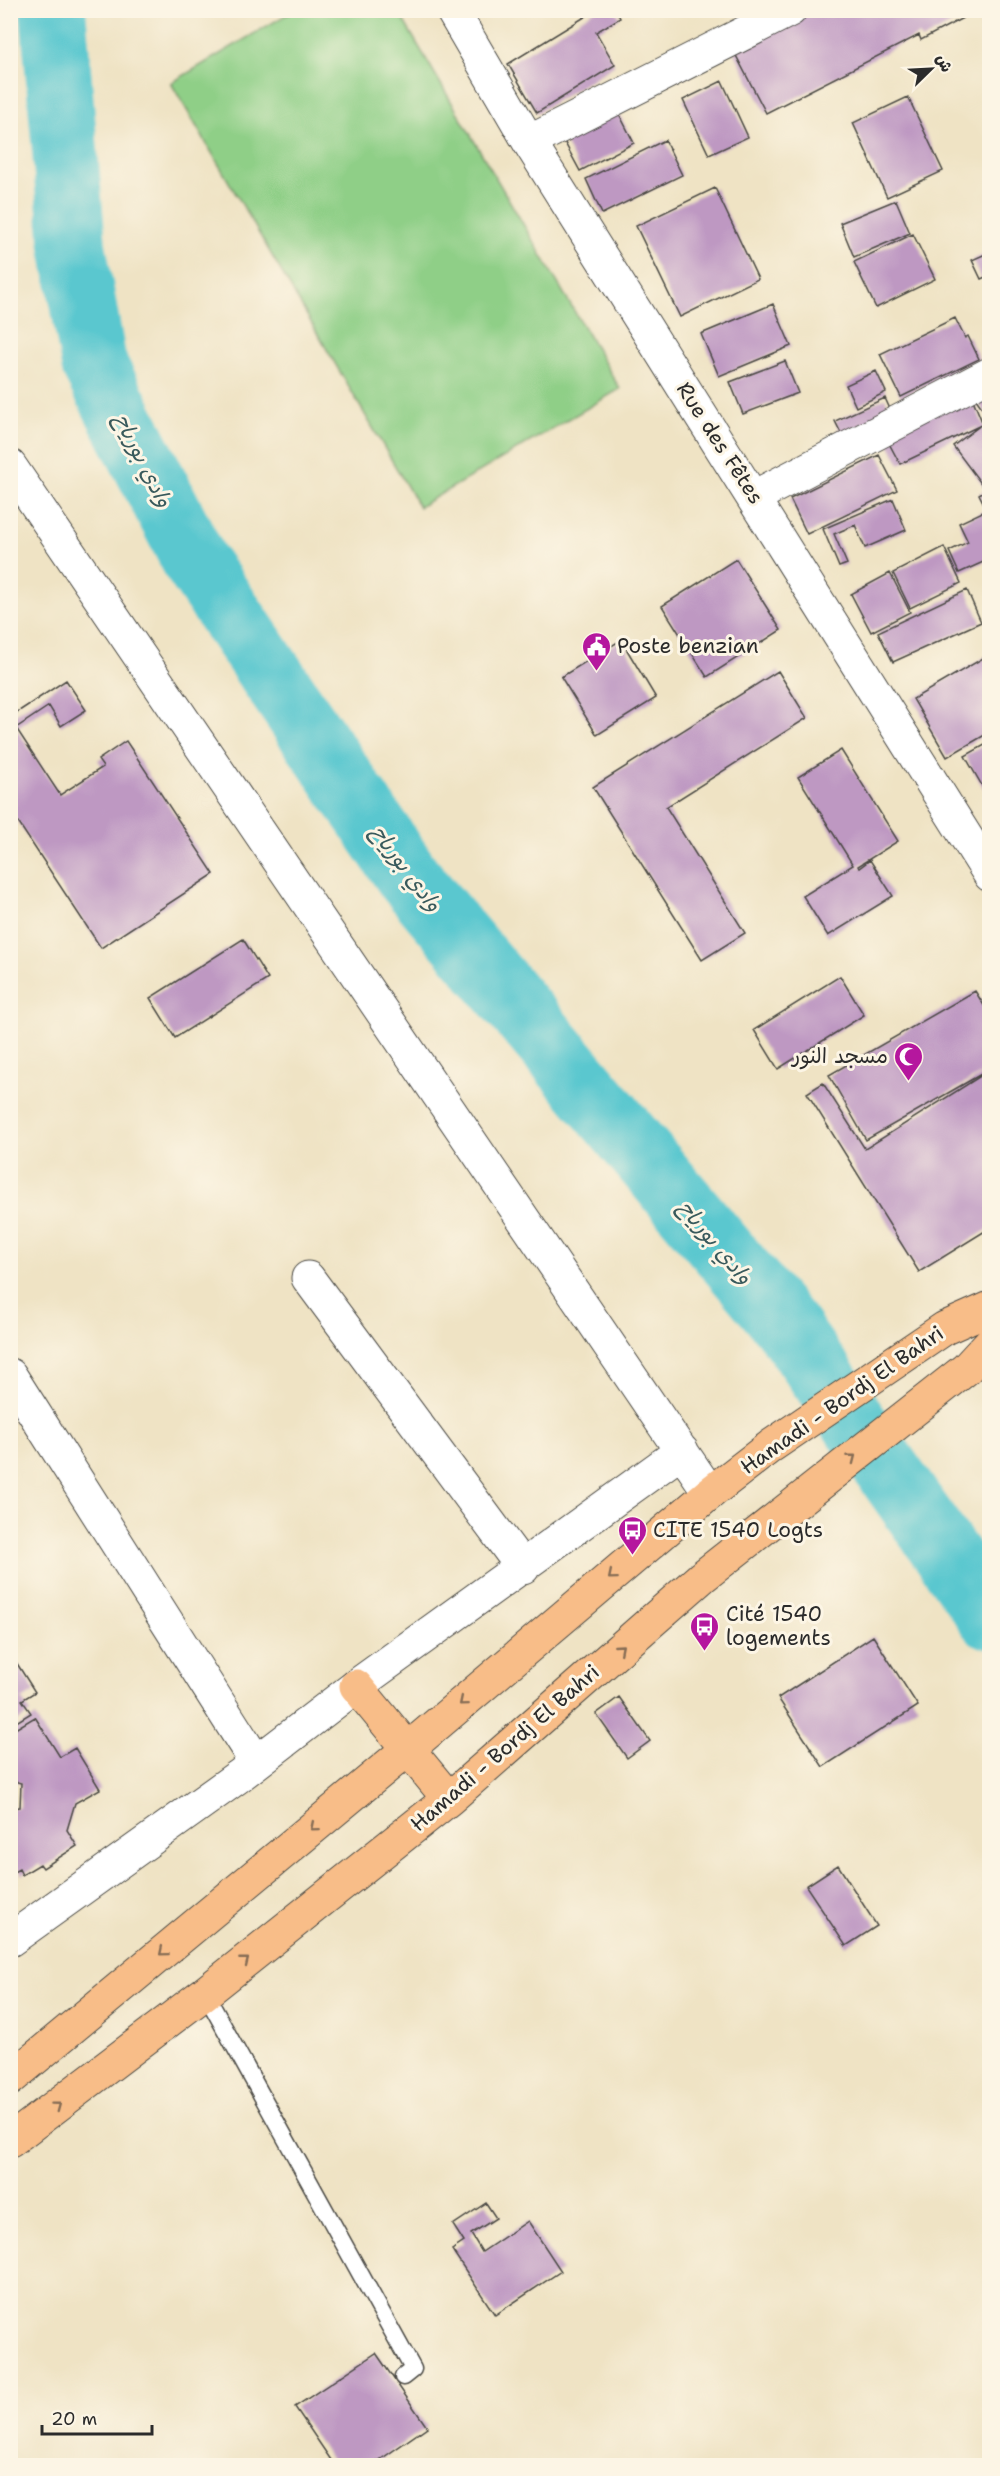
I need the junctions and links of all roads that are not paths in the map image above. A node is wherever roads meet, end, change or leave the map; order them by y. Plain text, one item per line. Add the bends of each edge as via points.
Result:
1 (453, 10) edge
2 (790, 10) edge
3 (529, 142) junction
4 (990, 374) edge
5 (10, 466) edge
6 (754, 497) junction
7 (990, 875) edge
8 (308, 1278) dead end
9 (990, 1308) edge
10 (990, 1343) edge
11 (10, 1375) edge
12 (682, 1451) junction
13 (710, 1493) junction
14 (523, 1568) junction
15 (356, 1686) junction
16 (408, 1749) junction
17 (256, 1762) junction
18 (449, 1799) junction
19 (10, 1940) edge
20 (205, 1994) junction
21 (10, 2079) edge
22 (10, 2141) edge
23 (403, 2377) dead end

1 - 3 street, Rue des Fêtes
2 - 3 street
3 - 6 street, Rue des Fêtes
4 - 6 street
5 - 12 street
6 - 7 street, Rue des Fêtes
8 - 14 street
9 - 13 highway, Hamadi - Bordj El Bahri via 945,1328 771,1446
18 -> 10 highway, Hamadi - Bordj El Bahri via 702,1577 966,1369
11 - 17 street
12 - 13 street
12 - 14 street
13 -> 16 highway, Hamadi - Bordj El Bahri
14 - 15 street
15 - 16 highway
15 - 17 street
16 - 18 highway
16 -> 21 highway, Hamadi - Bordj El Bahri
17 - 19 street
20 -> 18 highway, Hamadi - Bordj El Bahri
22 -> 20 highway, Hamadi - Bordj El Bahri
20 - 23 lane via 413,2369

